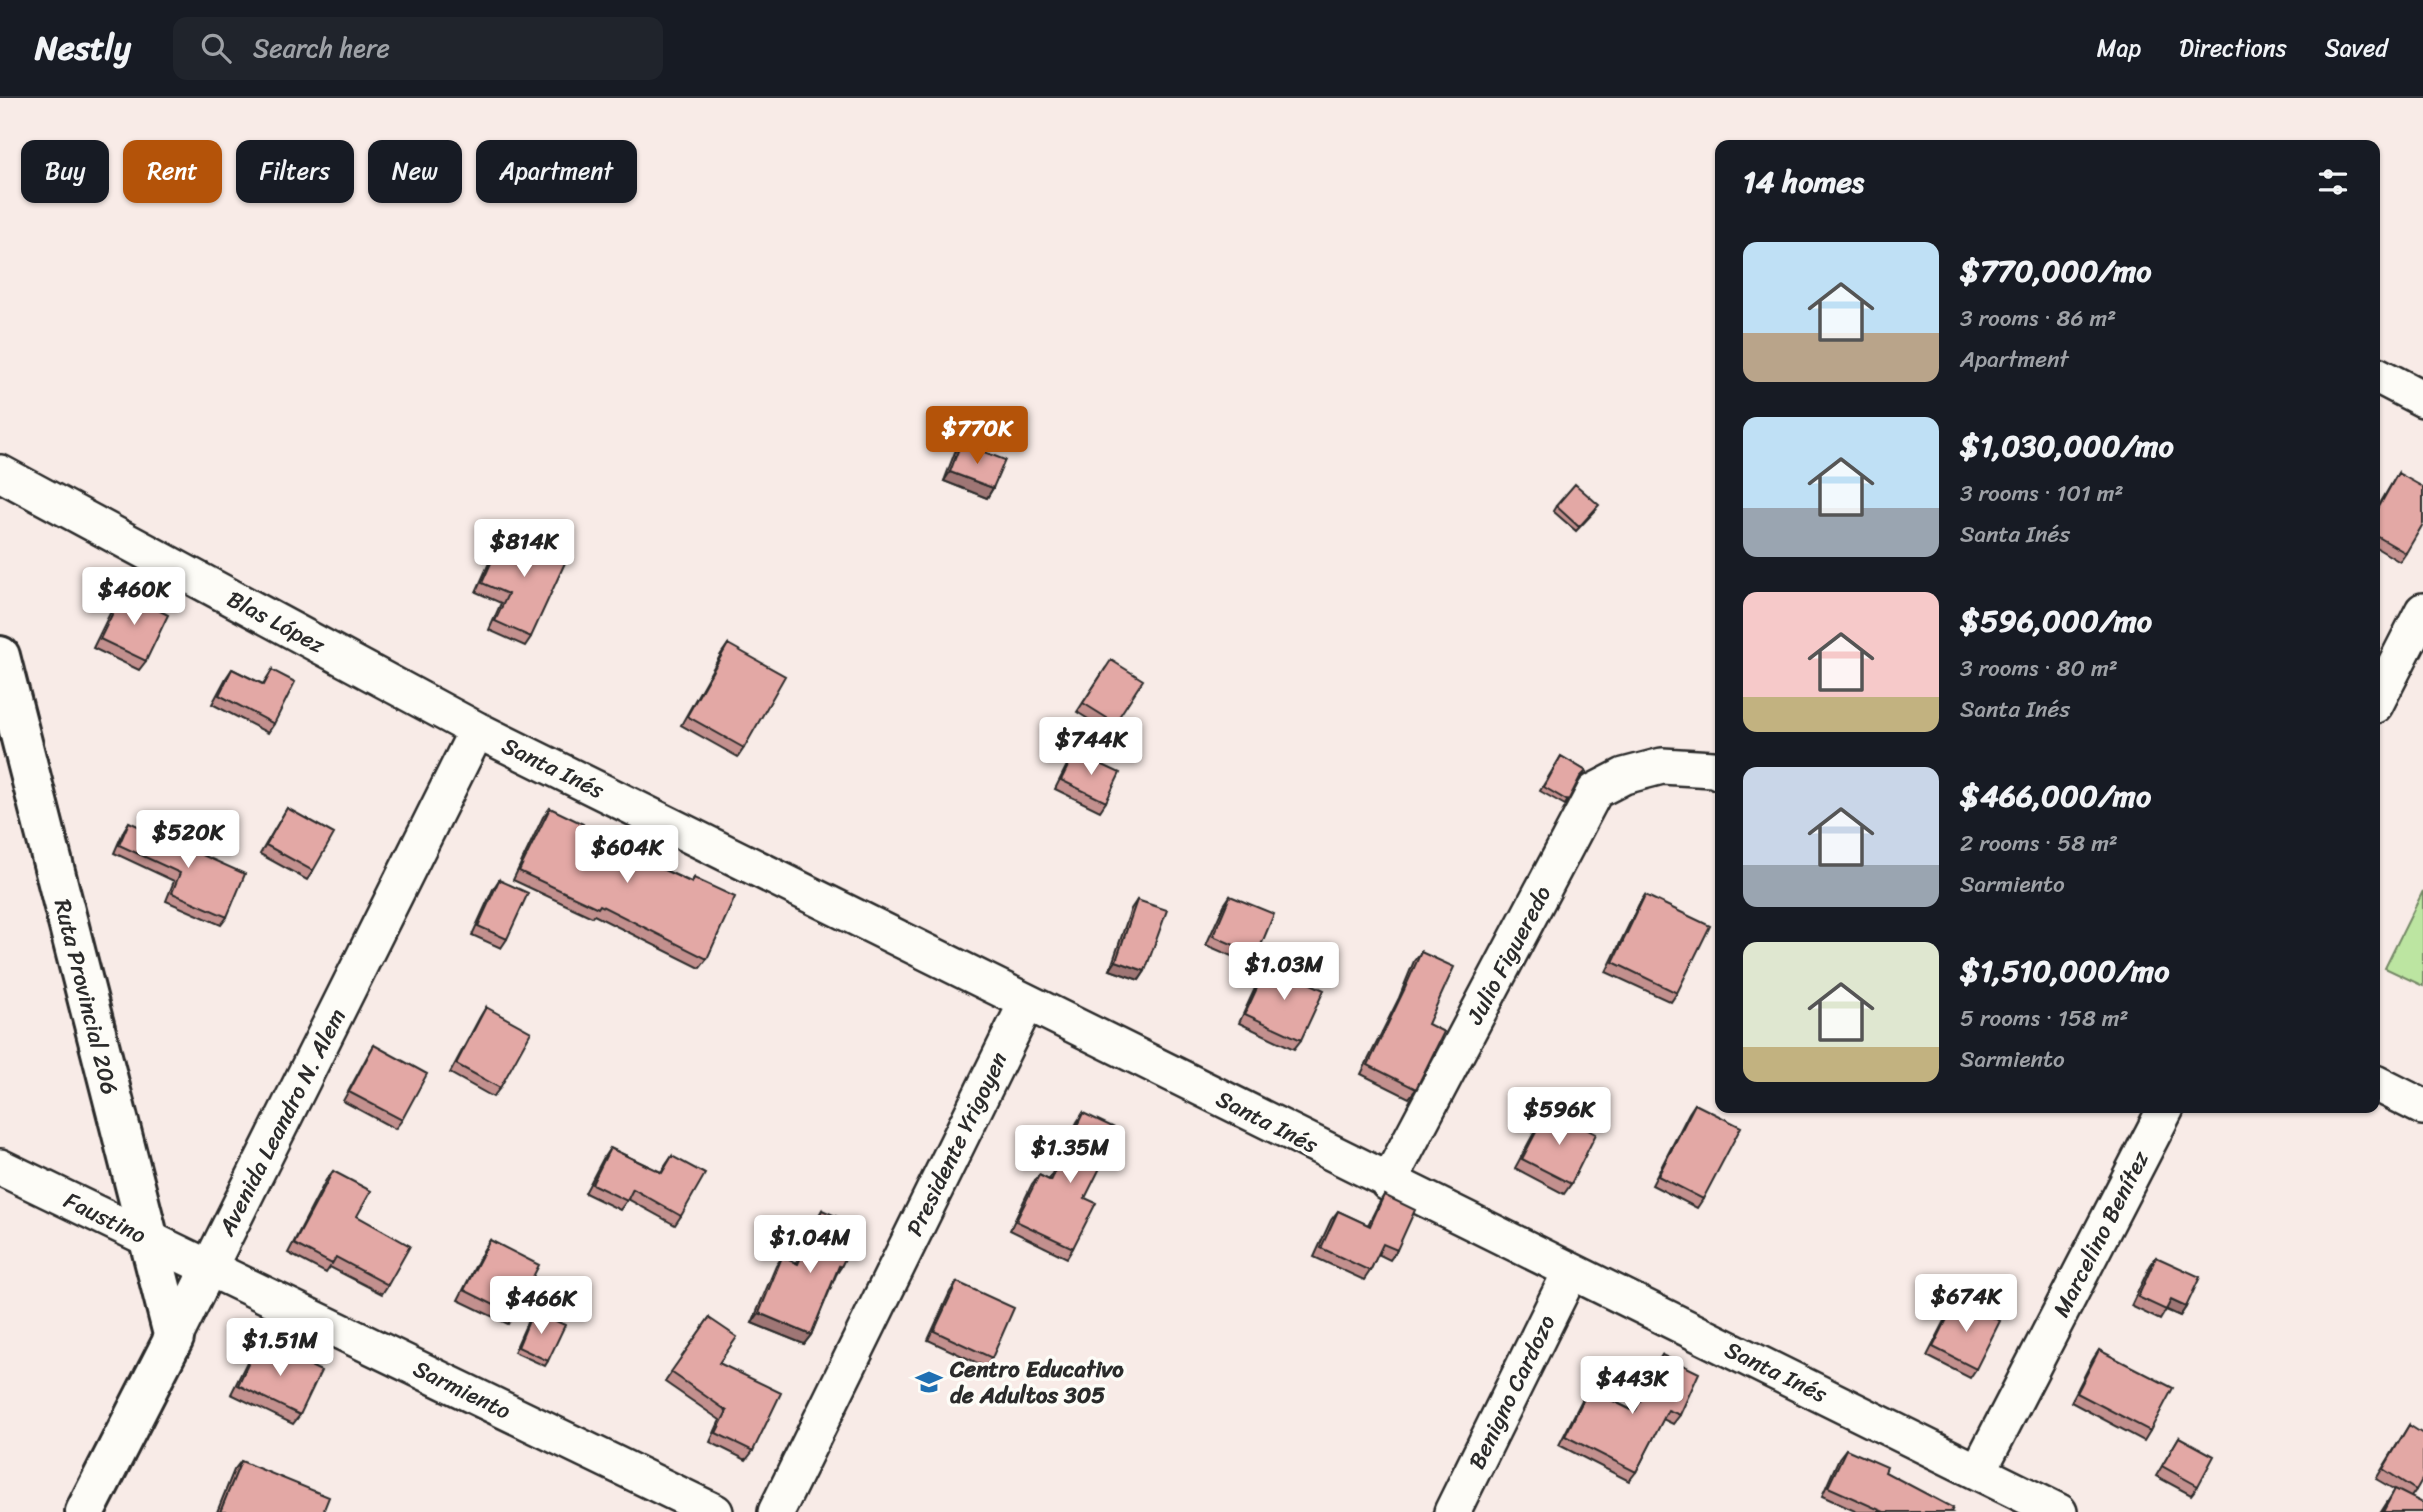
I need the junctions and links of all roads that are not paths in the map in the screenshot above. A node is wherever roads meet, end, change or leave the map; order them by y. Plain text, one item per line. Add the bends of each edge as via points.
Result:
1 (2380, 377) edge
2 (2423, 399) edge
3 (0, 473) edge
4 (2423, 611) edge
5 (0, 656) edge
6 (2380, 695) edge
7 (477, 730) junction
8 (1715, 770) edge
9 (1027, 1002) junction
10 (2380, 1086) edge
11 (2423, 1108) edge
12 (2163, 1113) edge
13 (0, 1167) edge
14 (1388, 1183) junction
15 (147, 1238) junction
16 (209, 1269) junction
17 (1572, 1271) junction
18 (174, 1338) junction
19 (1978, 1472) junction
20 (85, 1512) edge
21 (715, 1512) edge
22 (776, 1512) edge
23 (1452, 1512) edge
24 (2059, 1512) edge

1 - 2 street
3 - 7 street, Blas López
4 - 6 street
5 - 15 main road, Ruta Provincial 206
7 - 9 street, Santa Inés
7 - 16 street, Avenida Leandro N. Alem
8 - 14 street, Julio Figueredo via 1662,766 1625,776 1595,791
9 - 14 street, Santa Inés
9 - 22 street, Presidente Yrigoyen
10 - 11 street
12 - 19 street, Marcelino Benítez
13 - 15 street, Faustino
14 - 17 street, Santa Inés
15 - 16 street, Faustino
15 - 18 main road, Ruta Provincial 206
16 - 18 street, Avenida Leandro N. Alem
16 - 21 street, Sarmiento
17 - 19 street, Santa Inés
17 - 23 street, Benigno Cardozo
18 - 20 main road, Avenida Leandro N. Alem
19 - 24 street, Santa Inés

